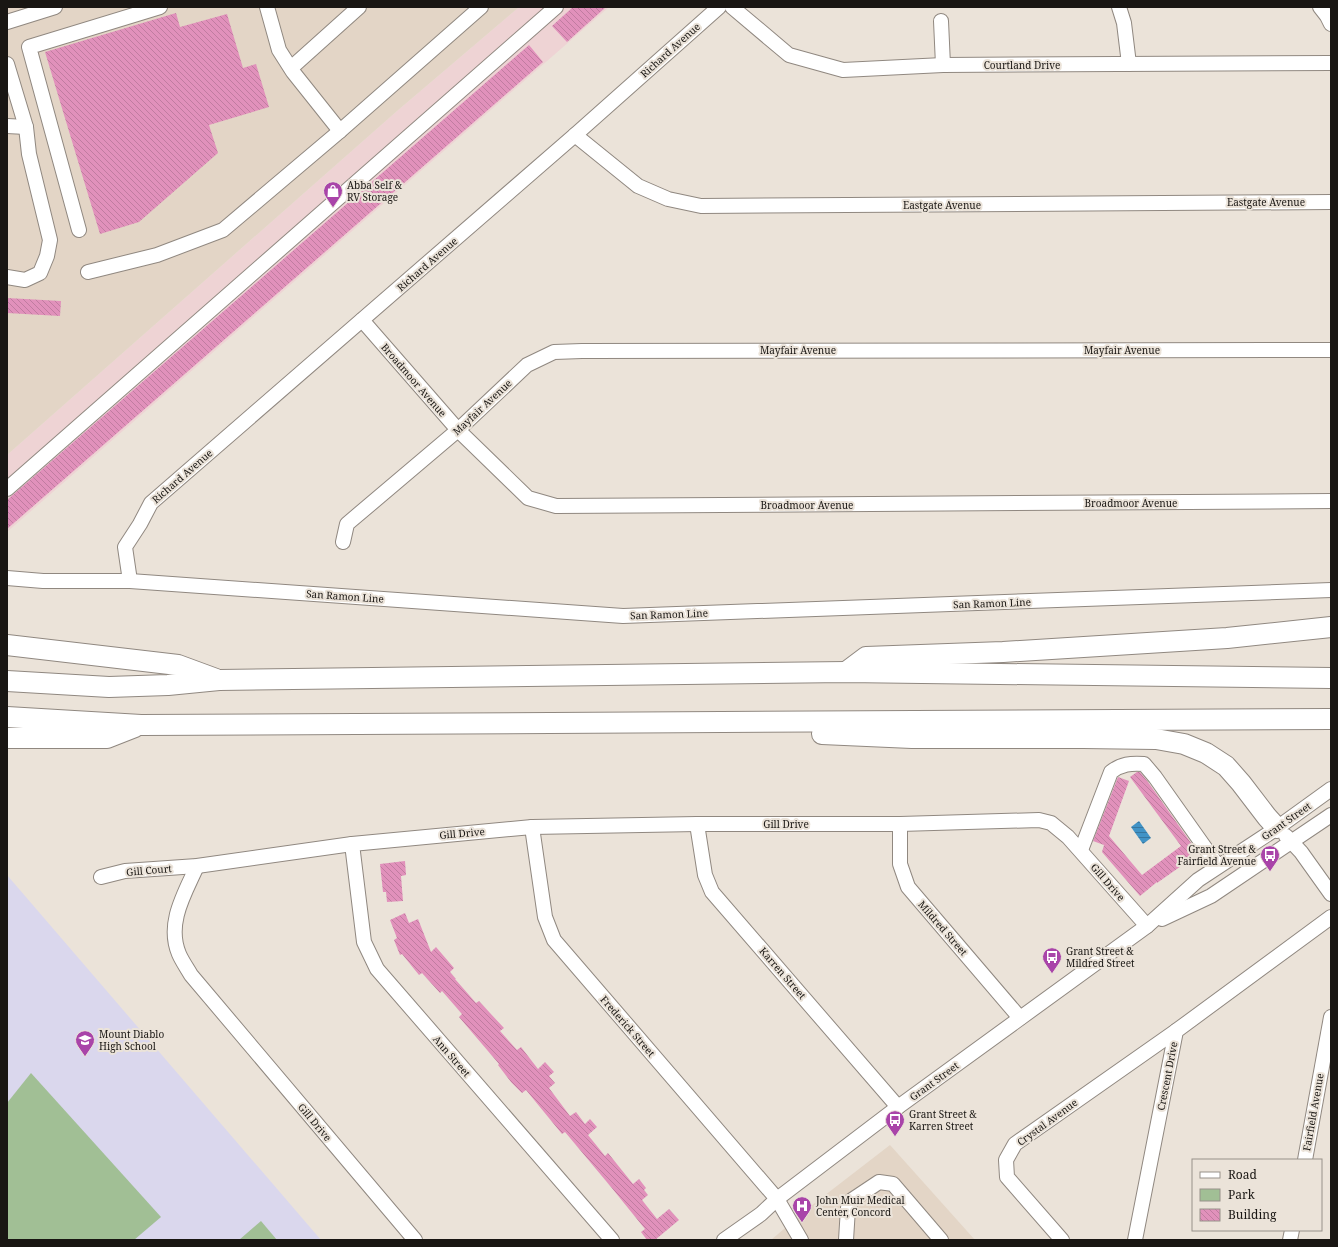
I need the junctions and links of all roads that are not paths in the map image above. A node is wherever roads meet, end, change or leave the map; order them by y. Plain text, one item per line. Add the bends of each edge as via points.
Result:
1 (55, 7) edge
2 (160, 7) edge
3 (267, 7) edge
4 (359, 7) edge
5 (481, 7) edge
6 (556, 7) edge
7 (719, 7) edge
8 (732, 7) edge
9 (1119, 7) edge
10 (1320, 7) edge
11 (941, 21) dead end
12 (7, 22) edge
13 (1331, 24) edge
14 (1331, 63) edge
15 (7, 64) edge
16 (1129, 64) junction
17 (943, 65) junction
18 (290, 68) junction
19 (7, 126) edge
20 (26, 127) junction
21 (340, 131) junction
22 (576, 135) junction
23 (1331, 202) edge
24 (79, 230) dead end
25 (88, 272) dead end
26 (7, 277) edge
27 (362, 320) junction
28 (1331, 350) edge
29 (458, 430) junction
30 (7, 490) edge
31 (1331, 501) edge
32 (343, 542) dead end
33 (7, 578) edge
34 (130, 581) junction
35 (1331, 590) edge
36 (1331, 627) edge
37 (7, 645) edge
38 (846, 672) junction
39 (1331, 678) edge
40 (220, 680) junction
41 (7, 681) edge
42 (7, 717) edge
43 (1331, 719) edge
44 (712, 722) junction
45 (141, 725) junction
46 (7, 738) edge
47 (1331, 789) edge
48 (1331, 815) edge
49 (697, 824) junction
50 (900, 824) junction
51 (532, 827) junction
52 (1277, 828) junction
53 (1291, 842) junction
54 (352, 844) junction
55 (1081, 850) junction
56 (197, 866) junction
57 (1218, 866) junction
58 (101, 877) dead end
59 (1331, 894) edge
60 (1331, 917) edge
61 (1147, 926) junction
62 (1331, 1017) edge
63 (1020, 1018) junction
64 (1176, 1031) junction
65 (898, 1107) junction
66 (1305, 1159) edge
67 (777, 1199) junction
68 (415, 1240) edge
69 (612, 1240) edge
70 (724, 1240) edge
71 (801, 1240) edge
72 (846, 1240) edge
73 (941, 1240) edge
74 (1062, 1240) edge
75 (1136, 1240) edge

1 - 12 street
2 - 24 street via 30,47
3 - 18 street via 279,50
4 - 18 street
5 - 21 street
6 - 30 street
7 - 22 street, Richard Avenue
8 - 17 street, Courtland Drive via 789,54 843,70
9 - 16 street via 1124,23
10 - 13 street
11 - 17 street
14 - 16 street, Courtland Drive
15 - 20 street
16 - 17 street, Courtland Drive
18 - 21 street
19 - 20 street
20 - 26 street via 29,154 50,240 48,256 40,273 25,280
21 - 25 street via 223,230 157,255
22 - 23 street, Eastgate Avenue via 638,186 668,199 701,206
22 - 27 street, Richard Avenue
27 - 29 street, Broadmoor Avenue
27 - 34 street, Richard Avenue via 151,503 125,548
28 - 29 street, Mayfair Avenue via 554,352 528,365
29 - 31 street, Broadmoor Avenue via 528,498 556,506
29 - 32 street, Mayfair Avenue via 348,524
33 - 34 street, San Ramon Line via 43,581
34 - 35 street, San Ramon Line via 623,616
36 - 38 highway via 1227,638 1002,652 866,657
37 - 40 highway via 178,665
38 - 39 highway
38 - 40 highway
40 - 41 highway via 109,687
42 - 45 highway
43 - 44 highway
44 - 45 highway
44 - 52 highway via 738,731 912,738 1156,739 1184,744 1206,753 1226,766
45 - 46 highway via 107,738
47 - 52 street, Grant Street
48 - 53 street, Grant Street
49 - 50 street, Gill Drive
49 - 51 street, Gill Drive
49 - 65 street, Karren Street via 705,874 712,892
50 - 55 street, Gill Drive via 1039,820 1051,823
50 - 63 street, Mildred Street via 900,864 908,887
51 - 54 street, Gill Drive
51 - 67 street, Frederick Street via 545,917 554,940
52 - 53 street
52 - 57 street, Grant Street
53 - 59 street
53 - 61 street, Grant Street via 1211,896
54 - 56 street, Gill Drive
54 - 69 street, Ann Street via 364,942 377,969
55 - 57 street via 1111,772 1118,766 1144,764
55 - 61 street, Gill Drive
56 - 58 street, Gill Court via 125,871
56 - 68 street, Gill Drive via 178,908 174,929 179,952 191,975
57 - 61 street, Grant Street via 1198,880
60 - 64 street, Crescent Drive
61 - 63 street, Grant Street
62 - 66 street, Fairfield Avenue
63 - 65 street, Grant Street
64 - 74 street, Crystal Avenue via 1015,1144 1009,1154 1006,1160 1007,1177
64 - 75 street, Crescent Drive
65 - 67 street, Grant Street
67 - 70 street, Grant Street
67 - 71 street, Frederick Street
72 - 73 street via 848,1208 852,1200 879,1182 893,1184

